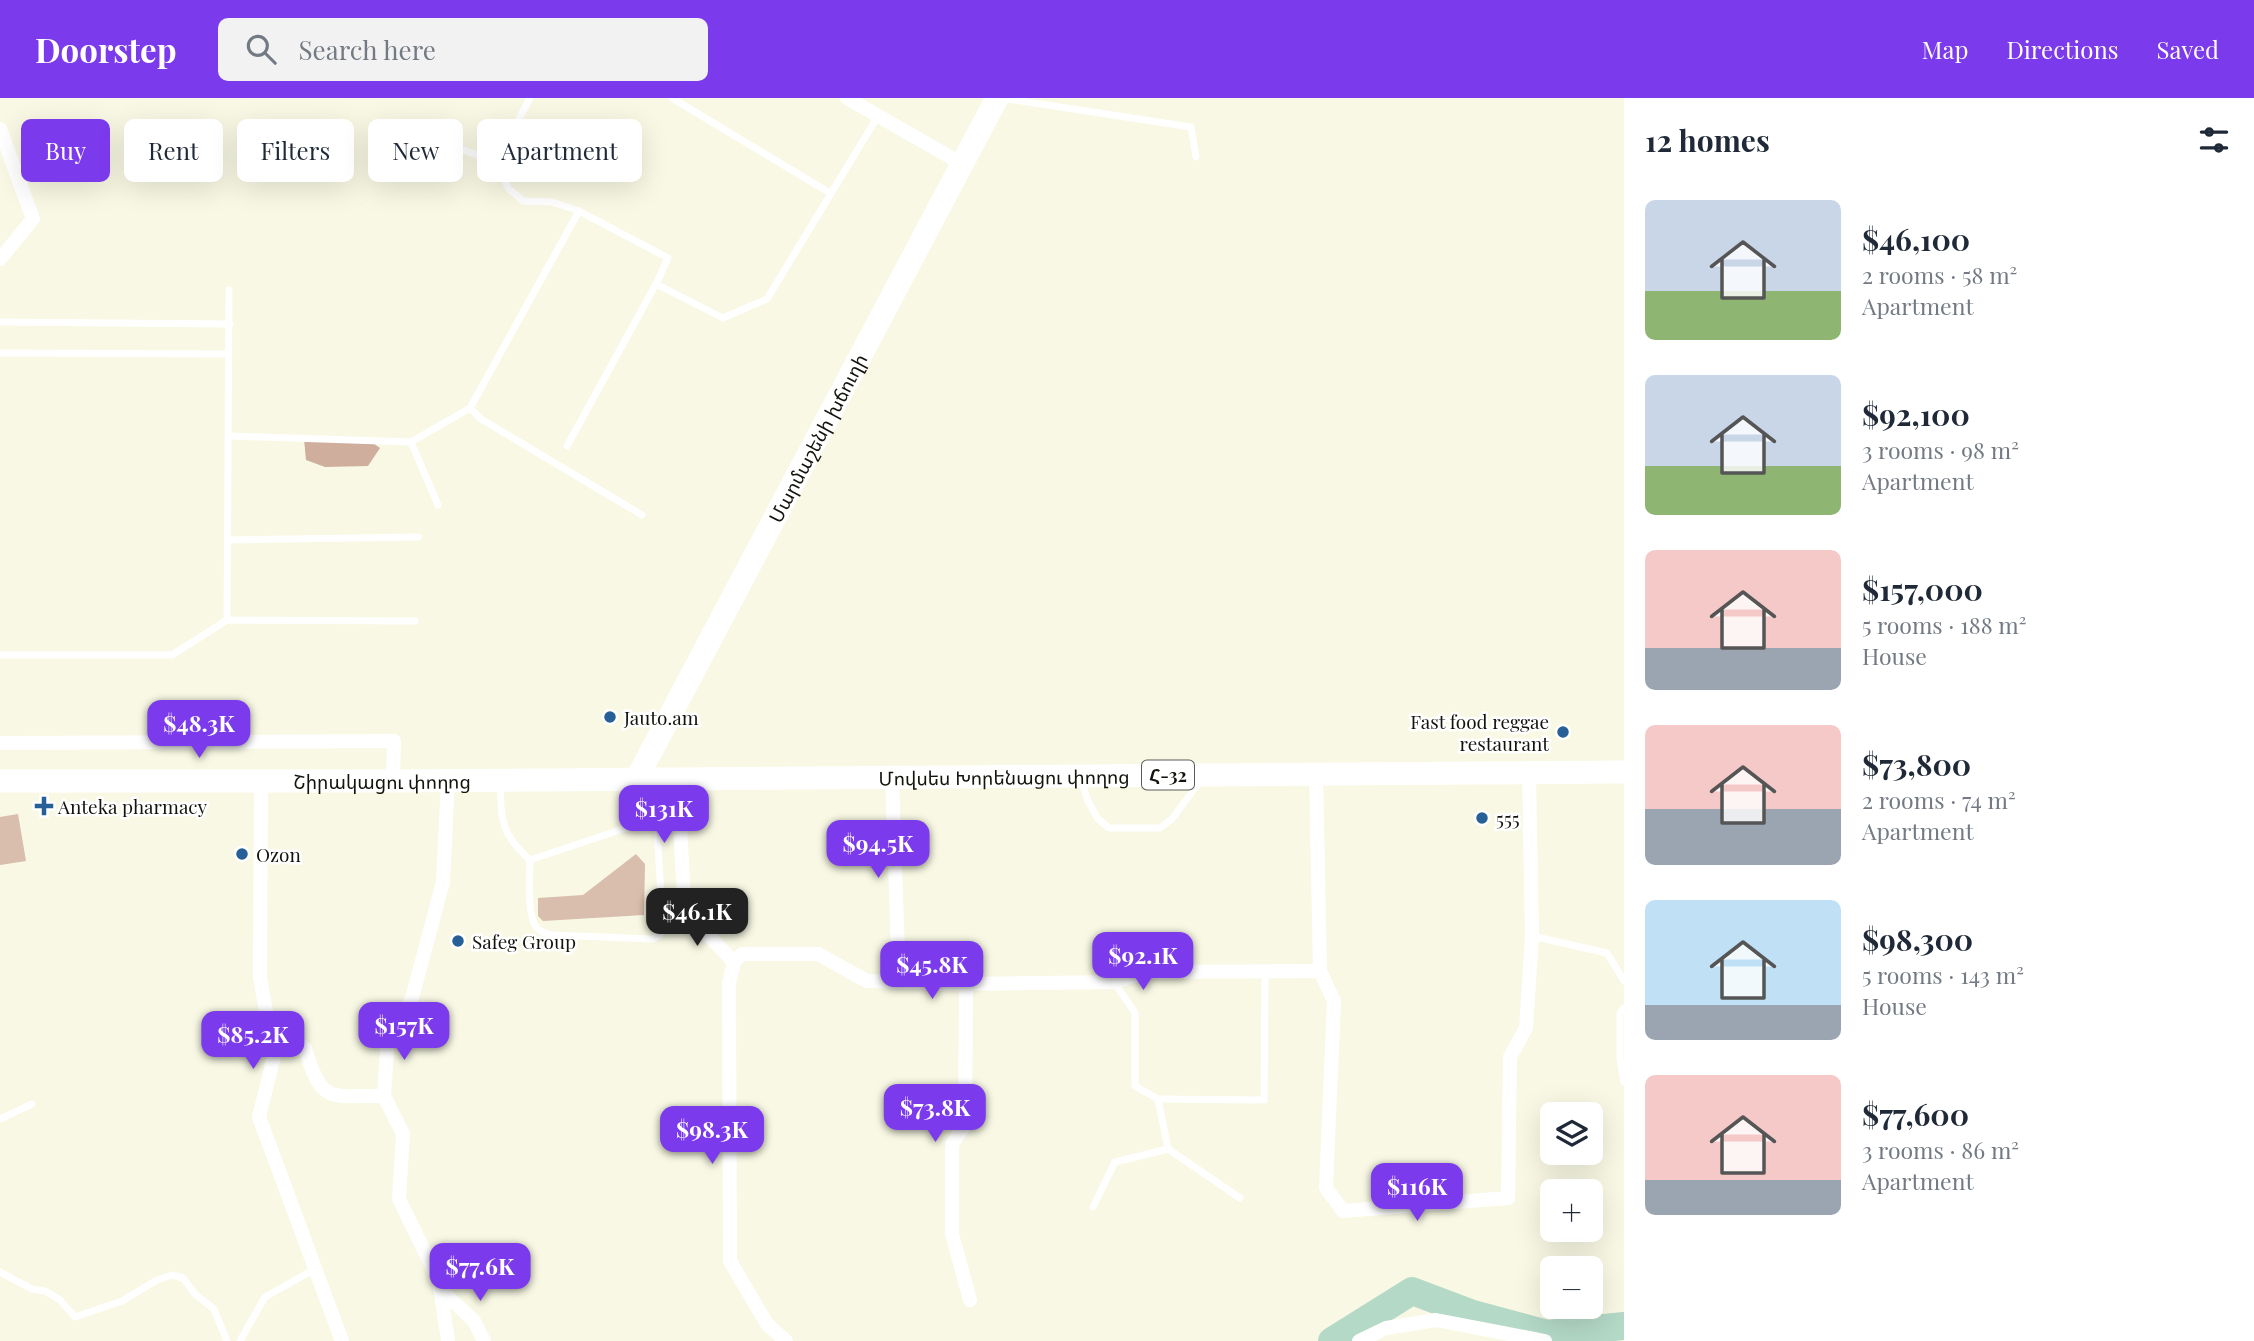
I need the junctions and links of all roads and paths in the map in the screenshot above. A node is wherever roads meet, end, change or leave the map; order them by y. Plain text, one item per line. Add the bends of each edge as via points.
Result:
1 (530, 98) edge
2 (672, 98) edge
3 (847, 98) edge
4 (998, 98) edge
5 (878, 116) junction
6 (519, 119) edge
7 (0, 129) edge
8 (1196, 158) dead end
9 (964, 164) junction
10 (506, 182) edge
11 (830, 193) junction
12 (579, 212) junction
13 (0, 259) edge
14 (656, 284) junction
15 (229, 290) dead end
16 (0, 322) edge
17 (230, 324) junction
18 (0, 354) edge
19 (229, 354) junction
20 (470, 408) junction
21 (229, 436) junction
22 (411, 442) junction
23 (567, 446) dead end
24 (438, 505) dead end
25 (642, 515) dead end
26 (418, 537) dead end
27 (228, 540) junction
28 (227, 620) junction
29 (415, 621) dead end
30 (0, 655) edge
31 (0, 743) edge
32 (1624, 772) edge
33 (1529, 773) junction
34 (1316, 774) junction
35 (1205, 775) junction
36 (1080, 776) junction
37 (656, 777) junction
38 (892, 778) junction
39 (261, 780) junction
40 (448, 780) junction
41 (500, 780) junction
42 (0, 781) edge
43 (393, 781) junction
44 (656, 818) junction
45 (530, 860) junction
46 (1532, 936) junction
47 (734, 962) junction
48 (1320, 971) junction
49 (1265, 973) junction
50 (1624, 981) edge
51 (899, 982) junction
52 (1114, 982) junction
53 (966, 984) junction
54 (1624, 1008) edge
55 (270, 1041) junction
56 (1624, 1082) edge
57 (384, 1096) junction
58 (1158, 1099) junction
59 (32, 1104) dead end
60 (0, 1119) edge
61 (1168, 1149) junction
62 (1240, 1198) dead end
63 (1093, 1207) dead end
64 (316, 1269) junction
65 (0, 1272) edge
66 (442, 1291) junction
67 (970, 1300) dead end
68 (227, 1341) edge
69 (240, 1341) edge
70 (342, 1341) edge
71 (448, 1341) edge
72 (484, 1341) edge
73 (786, 1341) edge
74 (1359, 1341) edge
75 (1545, 1341) edge

1 - 6 lane
2 - 11 lane
3 - 5 street
4 - 8 lane via 1191,127
4 - 9 main road, Մարմաշենի խճուղի
5 - 9 street
5 - 11 lane
7 - 13 street via 33,219
9 - 37 main road, Մարմաշենի խճուղի
10 - 12 lane via 523,201 552,202
11 - 14 lane via 766,299 723,318
12 - 14 lane via 668,257
12 - 20 lane
14 - 23 lane
15 - 17 lane
16 - 17 lane
17 - 19 lane
18 - 19 lane
19 - 21 lane
20 - 22 lane
20 - 25 lane via 481,419
21 - 22 lane
21 - 27 lane
22 - 24 lane
26 - 27 lane
27 - 28 lane
28 - 29 lane
28 - 30 lane via 172,655
31 - 43 street via 394,741
32 - 33 main road, Մովսես Խորենացու փողոց / Հ-32
33 - 34 main road, Մովսես Խորենացու փողոց / Հ-32
33 - 46 street
34 - 35 main road, Մովսես Խորենացու փողոց / Հ-32
34 - 48 street
35 - 36 main road, Մովսես Խորենացու փողոց / Հ-32
35 - 36 lane via 1160,828 1109,828 1098,819
36 - 38 main road, Մովսես Խորենացու փողոց / Հ-32
37 - 38 main road, Մովսես Խորենացու փողոց / Հ-32
37 - 41 main road, Շիրակացու փողոց
37 - 44 lane
37 - 47 street via 685,911
38 - 51 street
39 - 42 main road, Շիրակացու փողոց
39 - 43 main road, Շիրակացու փողոց
39 - 55 street via 260,978
40 - 41 main road, Շիրակացու փողոց
40 - 43 main road, Շիրակացու փողոց
40 - 57 street via 443,882 412,998 403,1018 388,1034
41 - 45 lane via 505,830
44 - 45 lane
44 - 45 lane via 663,927 653,939 541,932 531,916
46 - 48 street via 1526,1028 1510,1057 1508,1198 1343,1211 1326,1188 1334,1001
46 - 50 lane via 1607,953
47 - 51 street via 742,954 818,954 867,981
47 - 73 street via 729,983 730,1261 767,1324
48 - 49 street
49 - 52 street via 1146,972
49 - 58 lane via 1264,1100
51 - 53 street
52 - 53 street
52 - 58 lane via 1135,1013 1135,1086
53 - 67 street via 965,1125 952,1144 952,1234
54 - 56 lane via 1620,1013 1620,1059
55 - 57 street via 295,1042 305,1048 313,1077 332,1095
55 - 64 street via 274,1056 260,1117
57 - 66 street via 403,1134 399,1199
58 - 61 lane
59 - 60 lane
61 - 62 lane
61 - 63 lane via 1115,1162
64 - 69 lane via 265,1297
64 - 70 street
65 - 68 lane via 45,1291 75,1317 122,1301 157,1280 172,1275 183,1278 214,1309
66 - 71 street
66 - 72 street via 474,1321
74 - 75 street via 1386,1328 1436,1320

